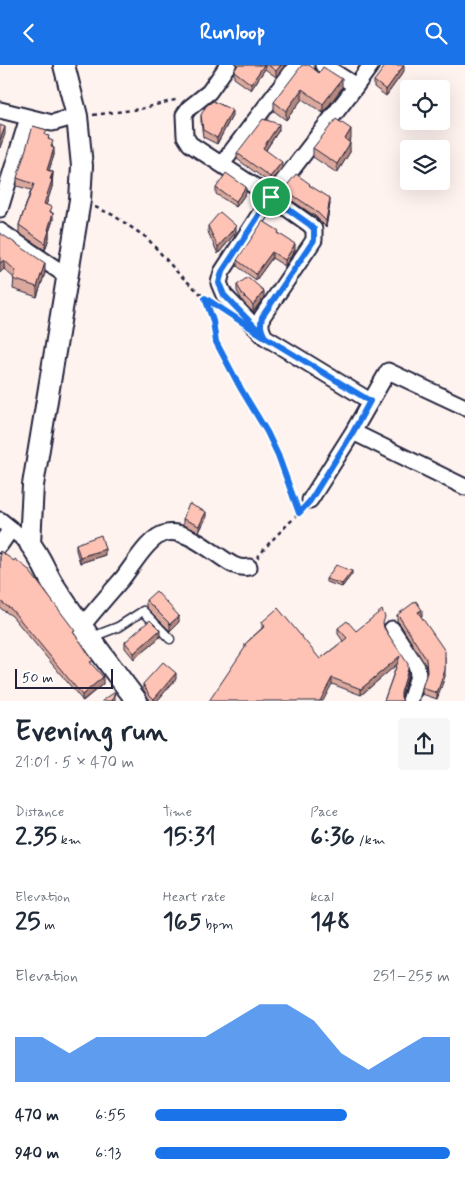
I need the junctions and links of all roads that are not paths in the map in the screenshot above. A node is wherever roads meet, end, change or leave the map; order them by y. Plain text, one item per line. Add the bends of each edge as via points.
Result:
1 (64, 65) edge
2 (228, 65) edge
3 (297, 65) edge
4 (323, 65) edge
5 (371, 65) edge
6 (356, 86) junction
7 (0, 110) edge
8 (77, 117) junction
9 (28, 118) junction
10 (222, 164) junction
11 (271, 197) junction
12 (0, 209) edge
13 (0, 231) edge
14 (67, 275) junction
15 (265, 337) junction
16 (370, 401) junction
17 (465, 407) edge
18 (353, 432) junction
19 (465, 487) edge
20 (310, 501) road end
21 (6, 525) edge
22 (30, 544) junction
23 (0, 545) edge
24 (249, 567) road end
25 (392, 629) dead end
26 (86, 632) junction
27 (170, 639) dead end
28 (136, 700) edge
29 (410, 701) edge

1 - 8 main road
2 - 10 street via 209,92 184,115 185,136 190,144
3 - 10 street
4 - 6 street
5 - 6 street
6 - 11 street
7 - 9 street
8 - 9 street via 52,123
8 - 14 main road via 82,166 80,200
9 - 12 street
10 - 11 street
11 - 15 street via 222,272 219,283 224,295
11 - 15 street via 309,224 314,229 314,240 262,317 261,330
13 - 14 street
14 - 22 main road via 33,485
15 - 16 street
16 - 17 street via 388,371
16 - 18 street
18 - 19 street
18 - 20 street
21 - 22 street
21 - 23 street
22 - 26 main road
24 - 26 street via 239,568 188,537 165,533 148,545
25 - 29 street via 417,667 418,676
26 - 27 lane via 118,627 142,611
26 - 28 main road

